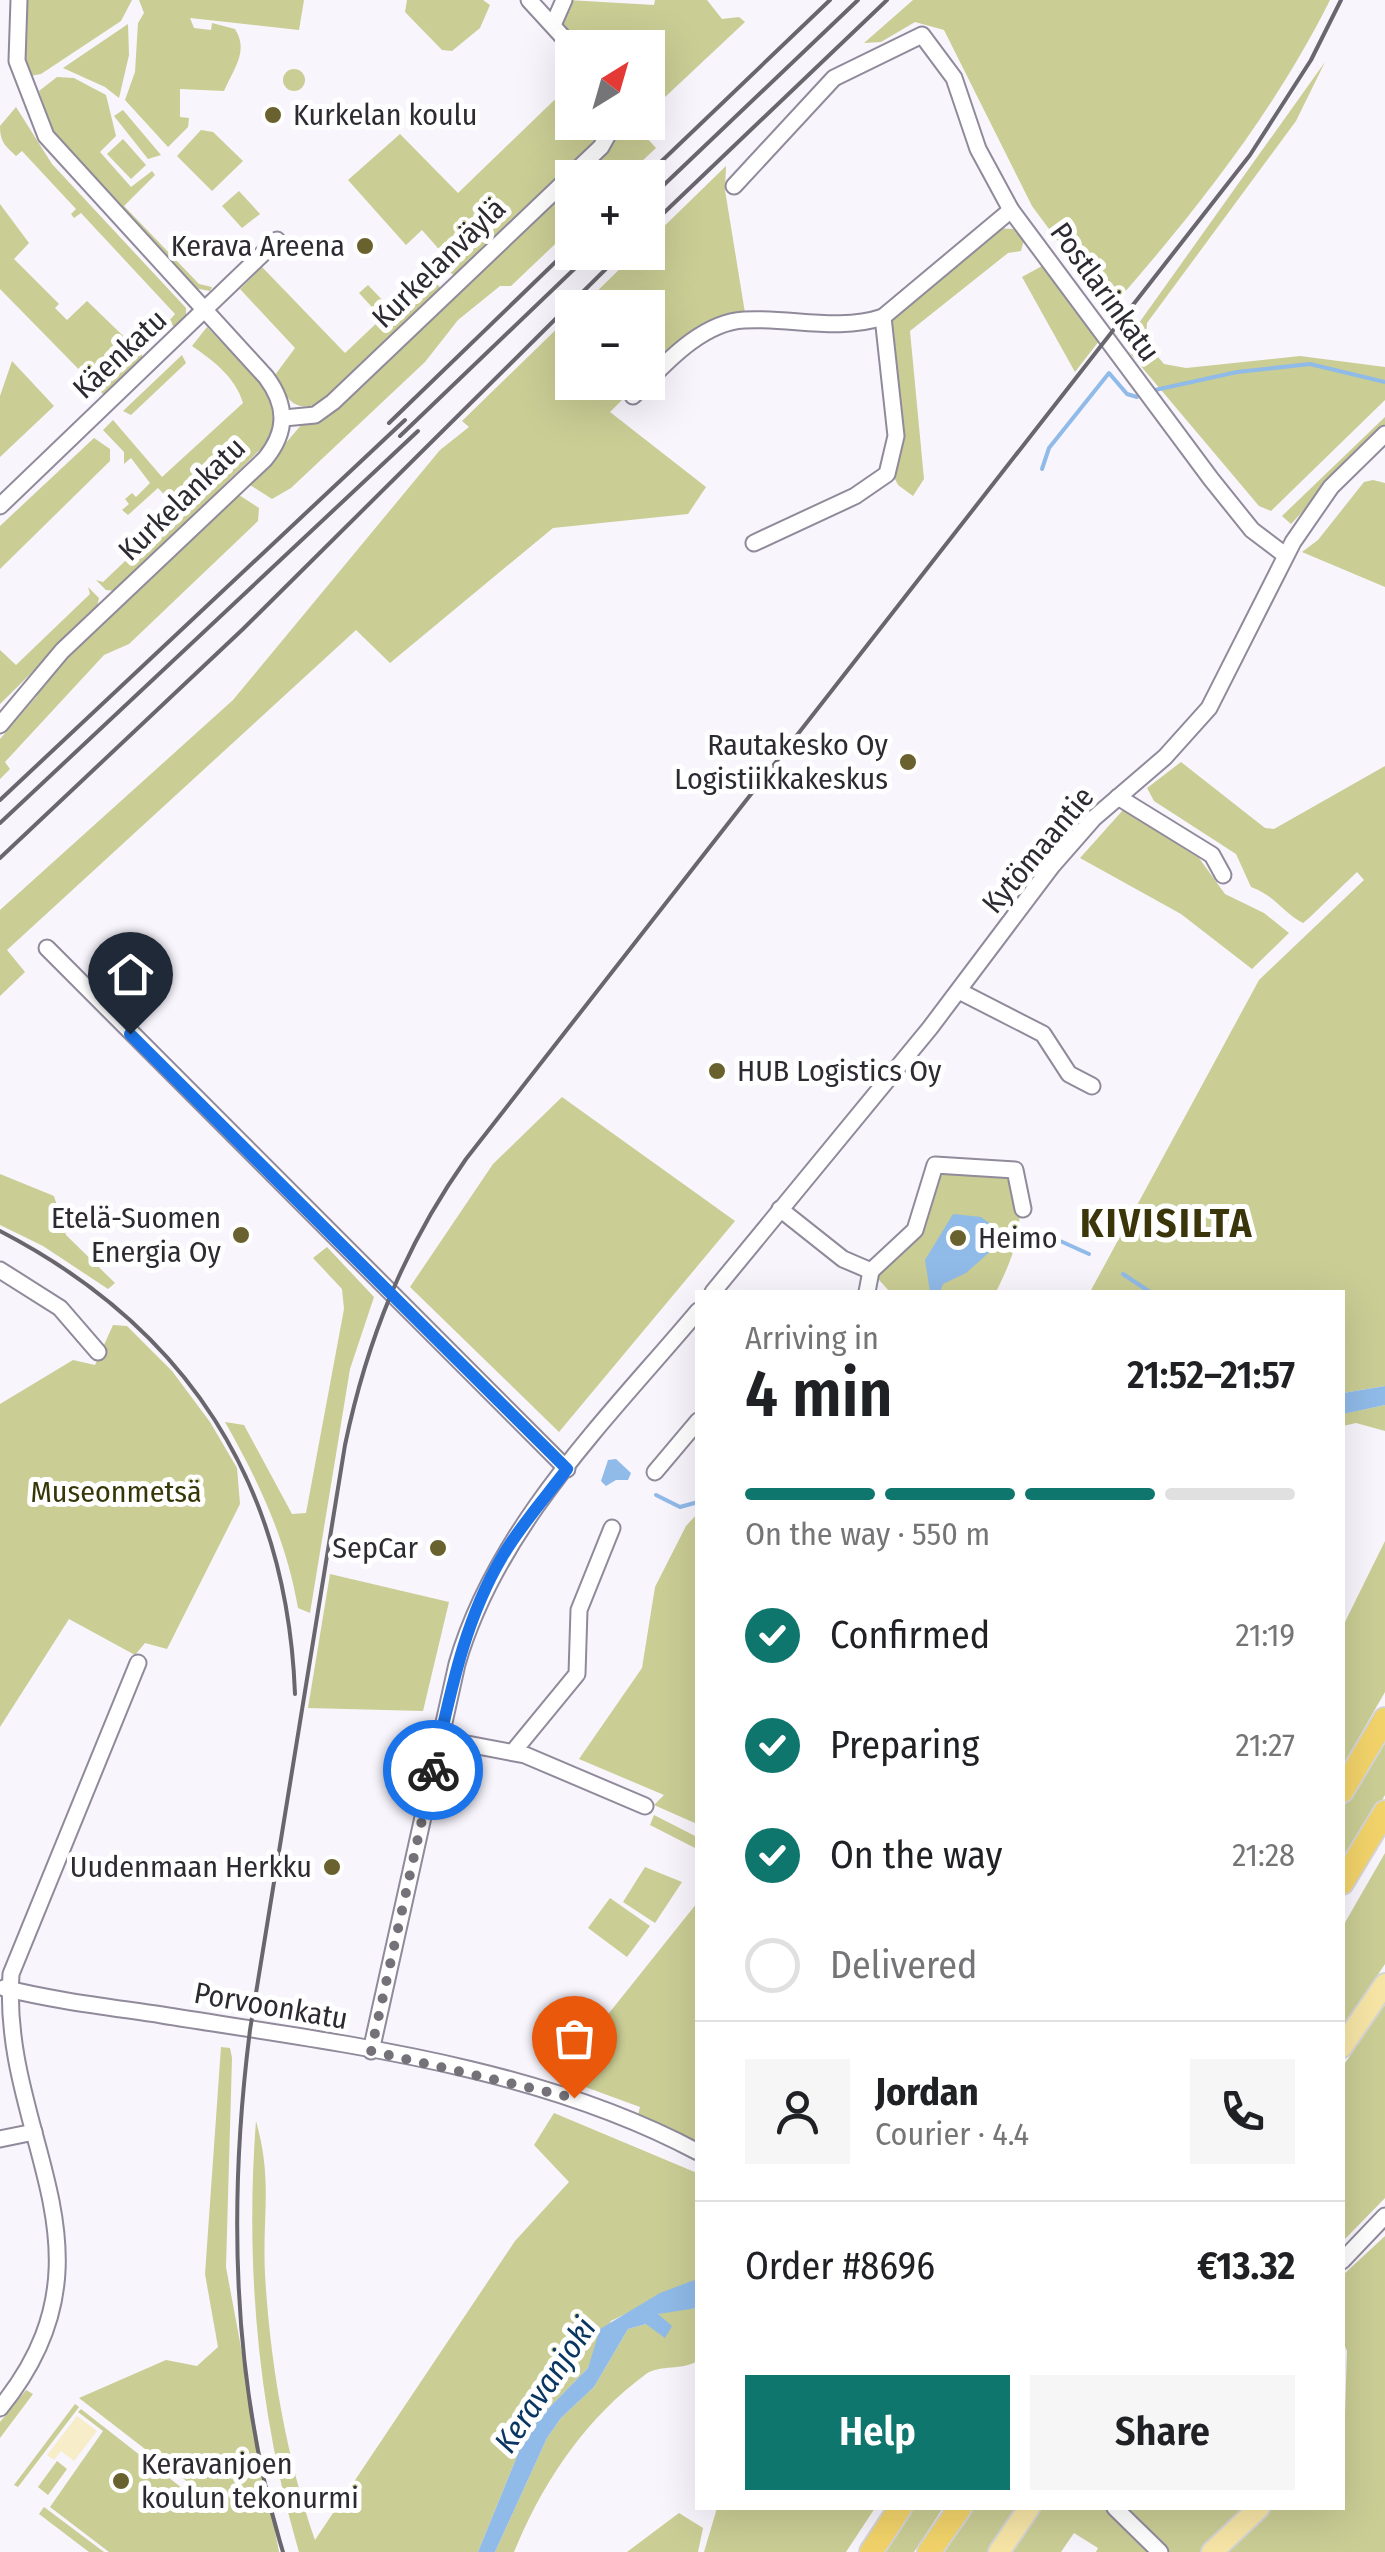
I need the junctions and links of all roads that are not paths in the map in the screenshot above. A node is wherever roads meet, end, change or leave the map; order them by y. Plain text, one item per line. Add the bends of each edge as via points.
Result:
1 (19, 0) edge
2 (529, 0) edge
3 (564, 0) edge
4 (553, 25) junction
5 (558, 30) edge
6 (605, 140) edge
7 (734, 186) dead end
8 (1011, 210) junction
9 (277, 240) dead end
10 (204, 310) junction
11 (883, 317) junction
12 (665, 365) edge
13 (284, 418) junction
14 (1385, 434) edge
15 (0, 506) edge
16 (754, 544) dead end
17 (1285, 555) junction
18 (0, 725) edge
19 (1118, 796) junction
20 (1223, 875) dead end
21 (47, 948) dead end
22 (959, 991) junction
23 (1092, 1086) dead end
24 (780, 1210) junction
25 (1024, 1210) dead end
26 (0, 1270) edge
27 (872, 1271) junction
28 (715, 1290) edge
29 (868, 1290) edge
30 (695, 1315) edge
31 (98, 1352) dead end
32 (695, 1425) edge
33 (567, 1469) junction
34 (655, 1472) dead end
35 (612, 1528) dead end
36 (138, 1663) dead end
37 (1385, 1719) edge
38 (440, 1738) junction
39 (513, 1752) junction
40 (1345, 1787) edge
41 (646, 1806) dead end
42 (1385, 1812) edge
43 (1345, 1879) edge
44 (1385, 1984) edge
45 (5, 1988) edge
46 (1345, 2043) edge
47 (371, 2051) junction
48 (34, 2132) junction
49 (0, 2139) edge
50 (695, 2151) edge
51 (1385, 2216) edge
52 (1345, 2258) edge
53 (0, 2408) edge
54 (899, 2510) edge
55 (959, 2510) edge
56 (1028, 2510) edge
57 (1116, 2510) edge
58 (1257, 2510) edge
59 (871, 2552) edge
60 (929, 2552) edge
61 (1000, 2552) edge
62 (1160, 2552) edge
63 (1212, 2552) edge

1 - 10 street via 17,61 46,136
2 - 4 street
3 - 4 street
4 - 5 street
6 - 13 street, Kurkelanväylä via 333,402 316,414
7 - 8 street, Postlarinkatu via 834,78 922,35 954,78 978,149
8 - 11 street
8 - 17 street, Postlarinkatu via 1211,480 1252,530
9 - 10 street, Käenkatu
10 - 13 street via 266,376
10 - 15 street, Käenkatu
11 - 12 street via 833,324 740,319 694,338
11 - 16 street via 896,436 887,474
13 - 18 street, Kurkelankatu via 265,459 52,660
14 - 17 street, Kytömaantie via 1331,487
17 - 19 street, Kytömaantie via 1209,708
19 - 20 street via 1212,855
19 - 22 street, Kytömaantie via 1052,866
21 - 33 street
22 - 23 street via 1043,1034 1069,1074
22 - 24 street, Kytömaantie
24 - 27 street via 843,1259
24 - 28 street, Kytömaantie
25 - 27 street via 1015,1170 935,1166 915,1230
26 - 31 street via 60,1308
27 - 29 street
30 - 33 street
32 - 34 street
33 - 38 street via 504,1554 476,1606
35 - 39 street via 580,1610 577,1674
36 - 45 street
37 - 40 highway
38 - 39 street
38 - 47 street
39 - 41 street
42 - 43 highway
44 - 46 main road
45 - 47 street, Porvoonkatu
45 - 48 street
47 - 50 street, Porvoonkatu via 535,2086 620,2114
48 - 49 street
48 - 53 street via 53,2196 58,2269 33,2366
51 - 52 street
54 - 59 highway
55 - 60 highway
56 - 61 main road
57 - 62 street
58 - 63 main road

